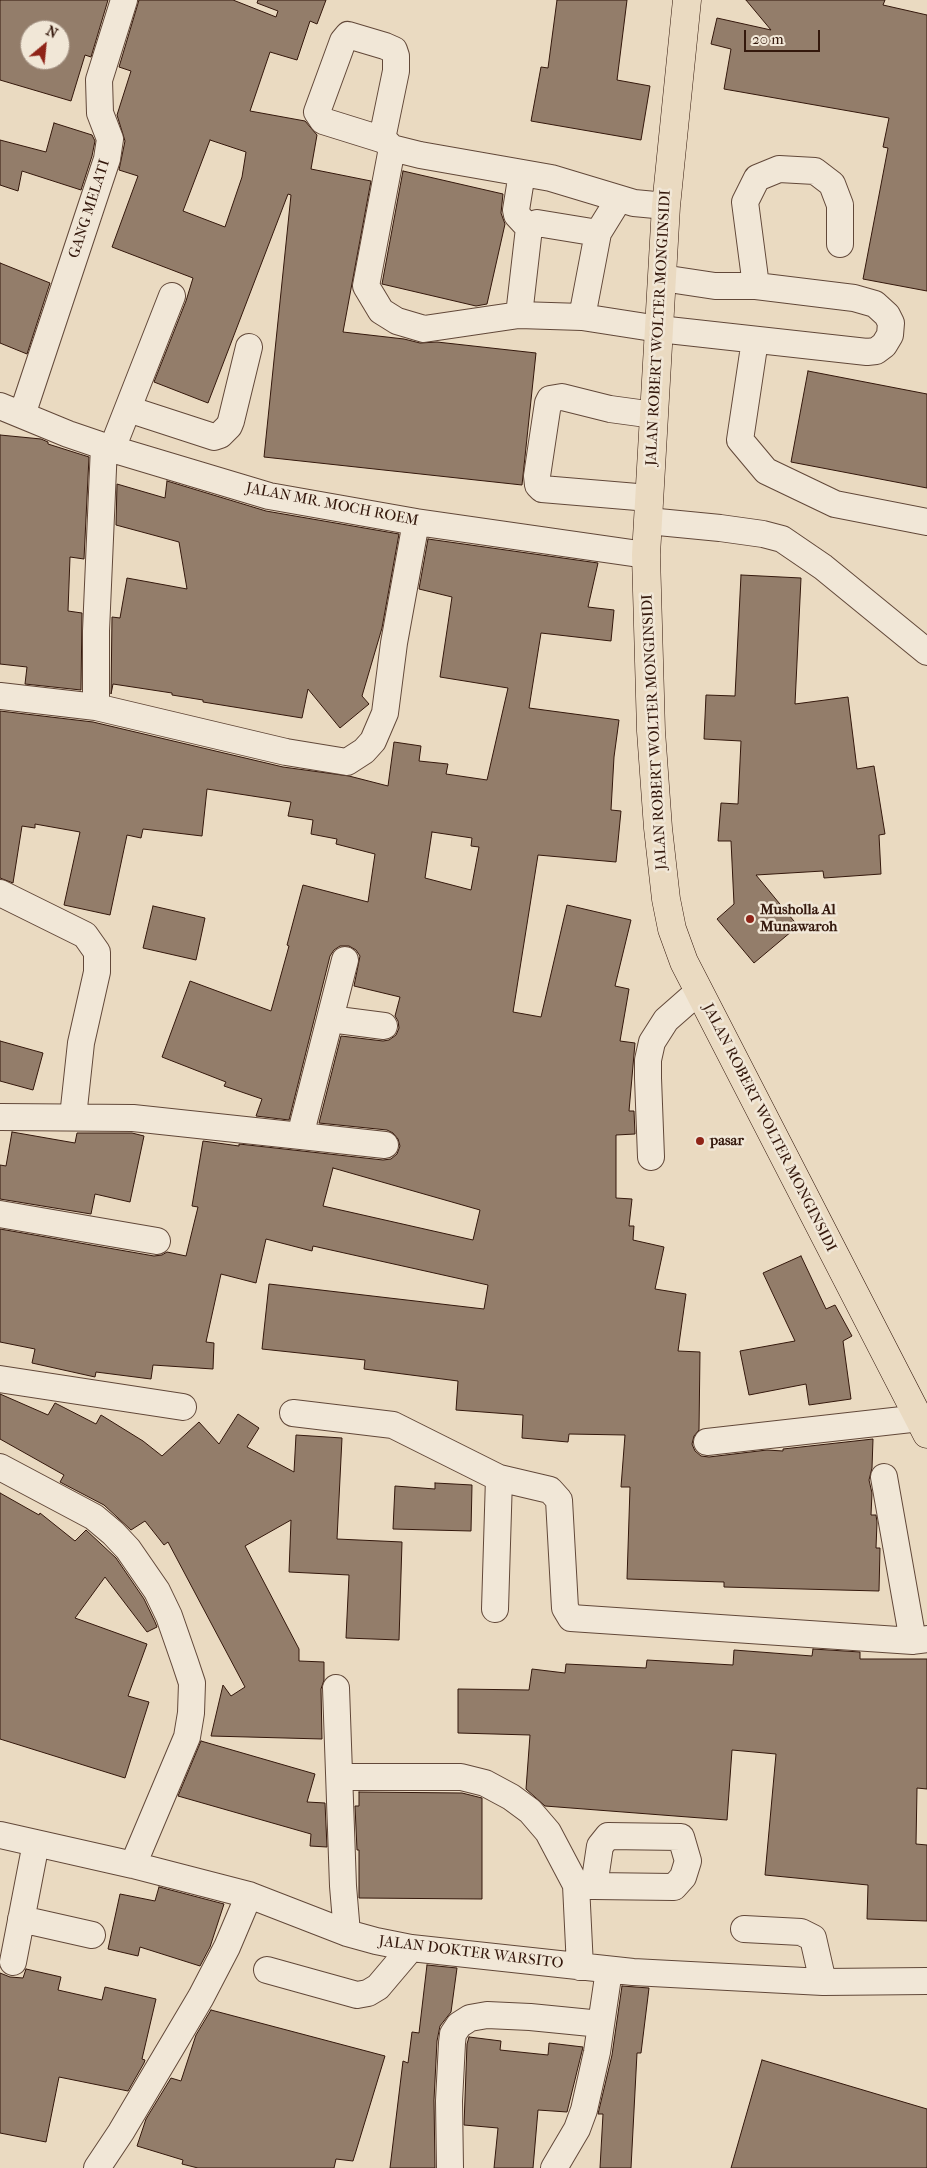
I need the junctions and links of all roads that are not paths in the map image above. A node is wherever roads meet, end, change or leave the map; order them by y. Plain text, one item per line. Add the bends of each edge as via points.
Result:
1 (124, 0) edge
2 (687, 0) edge
3 (522, 173) junction
4 (619, 199) junction
5 (666, 206) junction
6 (529, 228) junction
7 (598, 232) junction
8 (840, 244) dead end
9 (662, 278) junction
10 (756, 286) junction
11 (172, 296) dead end
12 (518, 315) junction
13 (582, 317) junction
14 (658, 329) junction
15 (755, 340) junction
16 (249, 347) dead end
17 (128, 409) junction
18 (11, 410) edge
19 (654, 415) junction
20 (108, 448) junction
21 (648, 510) junction
22 (416, 522) junction
23 (927, 522) edge
24 (646, 555) junction
25 (927, 652) edge
26 (0, 696) edge
27 (96, 707) junction
28 (0, 893) edge
29 (345, 960) dead end
30 (699, 991) junction
31 (330, 1019) junction
32 (384, 1026) dead end
33 (0, 1117) edge
34 (73, 1117) junction
35 (300, 1136) junction
36 (385, 1145) dead end
37 (651, 1157) dead end
38 (0, 1214) edge
39 (157, 1242) dead end
40 (0, 1379) edge
41 (183, 1407) dead end
42 (292, 1413) dead end
43 (923, 1426) edge
44 (707, 1442) dead end
45 (0, 1466) edge
46 (884, 1477) dead end
47 (499, 1478) junction
48 (495, 1609) dead end
49 (920, 1640) edge
50 (336, 1688) dead end
51 (340, 1777) junction
52 (0, 1836) edge
53 (36, 1843) junction
54 (133, 1865) junction
55 (249, 1895) junction
56 (21, 1919) junction
57 (744, 1929) dead end
58 (347, 1933) junction
59 (92, 1935) dead end
60 (411, 1948) junction
61 (13, 1962) dead end
62 (580, 1967) junction
63 (267, 1970) dead end
64 (609, 1970) junction
65 (927, 1981) edge
66 (822, 1982) junction
67 (601, 2024) junction
68 (106, 2166) edge
69 (450, 2168) edge
70 (554, 2168) edge

1 - 18 street, GANG MELATI via 99,80 100,113 110,139 107,159
2 - 5 highway, JALAN ROBERT WOLTER MONGINSIDI
3 - 4 street
3 - 6 street via 516,210
3 - 12 street via 420,155 388,144 366,286 381,312 397,321 424,328
4 - 5 street
4 - 7 street
5 - 9 highway, JALAN ROBERT WOLTER MONGINSIDI
6 - 7 street via 537,223
6 - 12 street
7 - 13 street
8 - 10 street via 840,205 832,184 815,171 779,169 757,178 745,202
9 - 10 street via 715,286
9 - 14 highway, JALAN ROBERT WOLTER MONGINSIDI
10 - 15 street via 854,298 875,304 891,323 890,335 876,351
11 - 17 street
12 - 13 street
13 - 14 street
14 - 15 street
14 - 19 highway, JALAN ROBERT WOLTER MONGINSIDI
15 - 23 street via 740,440 766,471 835,504
16 - 17 street via 231,421 220,435 214,437
17 - 20 street
18 - 20 street, JALAN MR. MOCH ROEM
19 - 21 highway, JALAN ROBERT WOLTER MONGINSIDI
19 - 21 street via 562,397 550,399 537,476 542,489
20 - 22 street, JALAN MR. MOCH ROEM via 269,496
20 - 27 street via 96,631
21 - 24 highway, JALAN ROBERT WOLTER MONGINSIDI
21 - 25 street via 782,539 823,567
22 - 24 street, JALAN MR. MOCH ROEM
22 - 27 street via 384,713 373,741 347,762 286,752
24 - 30 highway, JALAN ROBERT WOLTER MONGINSIDI via 651,731 661,865 672,929
26 - 27 street
28 - 34 street via 85,935 97,952 97,972 81,1043
29 - 31 street
30 - 37 street via 666,1020 652,1042 648,1078
30 - 43 highway, JALAN ROBERT WOLTER MONGINSIDI
31 - 32 street
31 - 35 street
33 - 34 street
34 - 35 street via 142,1119
35 - 36 street
38 - 39 street
40 - 41 street
42 - 47 street via 394,1425
43 - 44 street
45 - 54 street via 78,1507 113,1533 157,1591 170,1616 186,1662 192,1683 187,1737
46 - 49 street
47 - 48 street
47 - 49 street via 550,1490 560,1500 565,1608 571,1618
50 - 51 street
51 - 58 street
51 - 62 street via 461,1777 485,1783 530,1811 585,1885
52 - 53 street, JALAN DOKTER WARSITO
53 - 54 street, JALAN DOKTER WARSITO
53 - 56 street
54 - 55 street, JALAN DOKTER WARSITO
55 - 58 street, JALAN DOKTER WARSITO
55 - 68 street via 201,1997
56 - 59 street
56 - 61 street
57 - 66 street via 801,1932 813,1938
58 - 60 street, JALAN DOKTER WARSITO
60 - 62 street, JALAN DOKTER WARSITO
60 - 63 street via 378,1987 356,1995
62 - 64 street, JALAN DOKTER WARSITO
64 - 66 street, JALAN DOKTER WARSITO
64 - 67 street
65 - 66 street, JALAN DOKTER WARSITO
67 - 69 street via 487,2015 470,2018 459,2025 452,2043
67 - 70 street via 584,2110 577,2129

